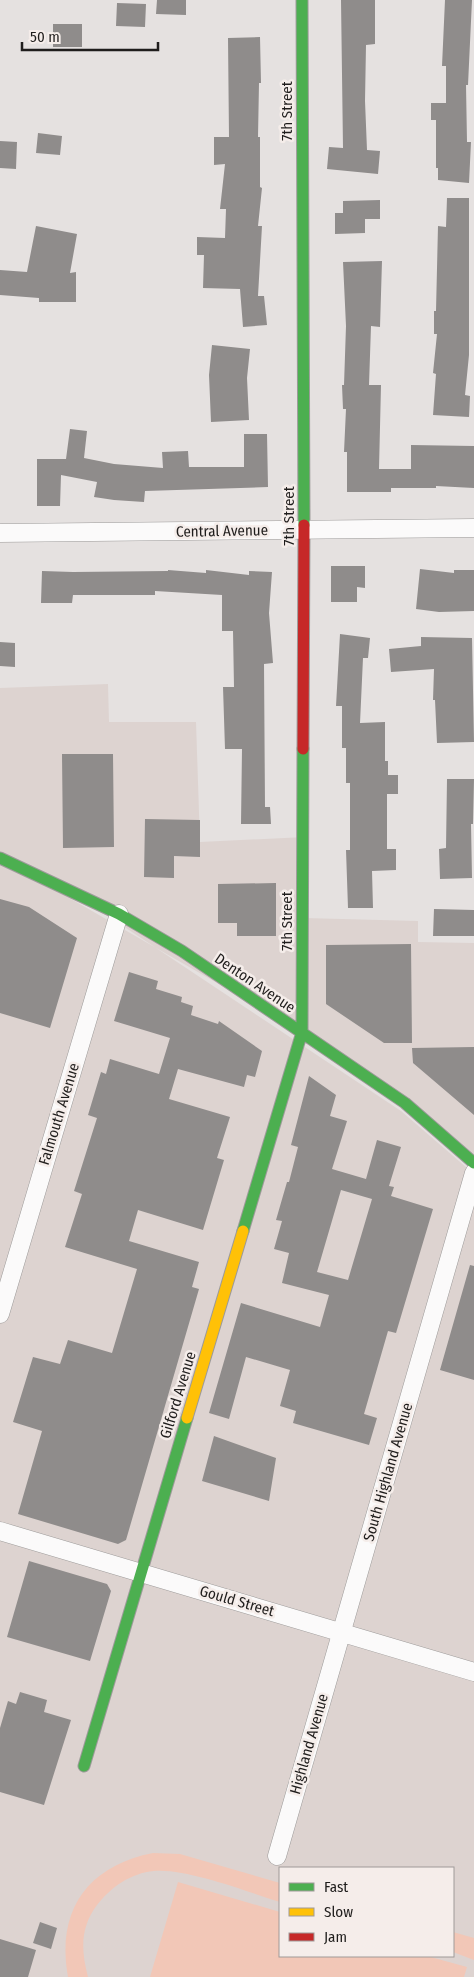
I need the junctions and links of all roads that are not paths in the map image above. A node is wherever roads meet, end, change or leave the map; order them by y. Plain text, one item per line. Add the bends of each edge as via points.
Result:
1 (302, 0) edge
2 (474, 528) edge
3 (304, 530) junction
4 (0, 533) edge
5 (0, 858) edge
6 (119, 914) junction
7 (302, 1032) junction
8 (474, 1163) edge
9 (474, 1174) edge
10 (0, 1314) edge
11 (0, 1531) edge
12 (141, 1572) junction
13 (341, 1632) junction
14 (474, 1672) edge
15 (84, 1766) dead end
16 (277, 1856) dead end

1 - 3 street, 7th Street
2 - 3 street, Central Avenue
3 - 4 street, Central Avenue
3 - 7 street, 7th Street
5 - 6 street, Denton Avenue
6 - 7 street, Denton Avenue
6 - 10 street, Falmouth Avenue
7 - 8 street, Denton Avenue via 405,1103
7 - 12 street, Gilford Avenue
9 - 13 street, South Highland Avenue
11 - 12 street, Gould Street
12 - 13 street, Gould Street
12 - 15 street, Gilford Avenue
13 - 14 street, Gould Street
13 - 16 street, Highland Avenue

